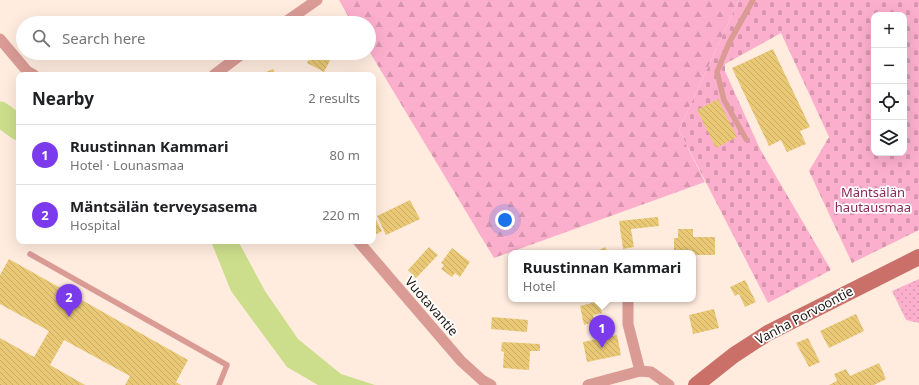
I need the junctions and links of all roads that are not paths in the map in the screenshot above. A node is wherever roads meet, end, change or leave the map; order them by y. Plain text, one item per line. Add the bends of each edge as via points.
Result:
1 (317, 0) edge
2 (752, 0) edge
3 (294, 16) edge
4 (0, 39) edge
5 (16, 57) edge
6 (18, 60) edge
7 (234, 60) edge
8 (30, 72) edge
9 (218, 72) edge
10 (746, 139) dead end
11 (361, 244) edge
12 (30, 254) dead end
13 (919, 257) edge
14 (628, 302) edge
15 (640, 371) junction
16 (219, 385) edge
17 (491, 385) edge
18 (588, 385) edge
19 (669, 385) edge
20 (696, 385) edge

1 - 3 street
2 - 10 lane via 717,72 724,100
4 - 5 street
6 - 8 street
7 - 9 street
11 - 17 street, Vuotavantie via 461,361
12 - 16 lane via 227,365
13 - 20 main road, Vanha Porvoontie via 768,333 734,355
14 - 15 street via 628,324
15 - 18 street
15 - 19 street via 651,372

